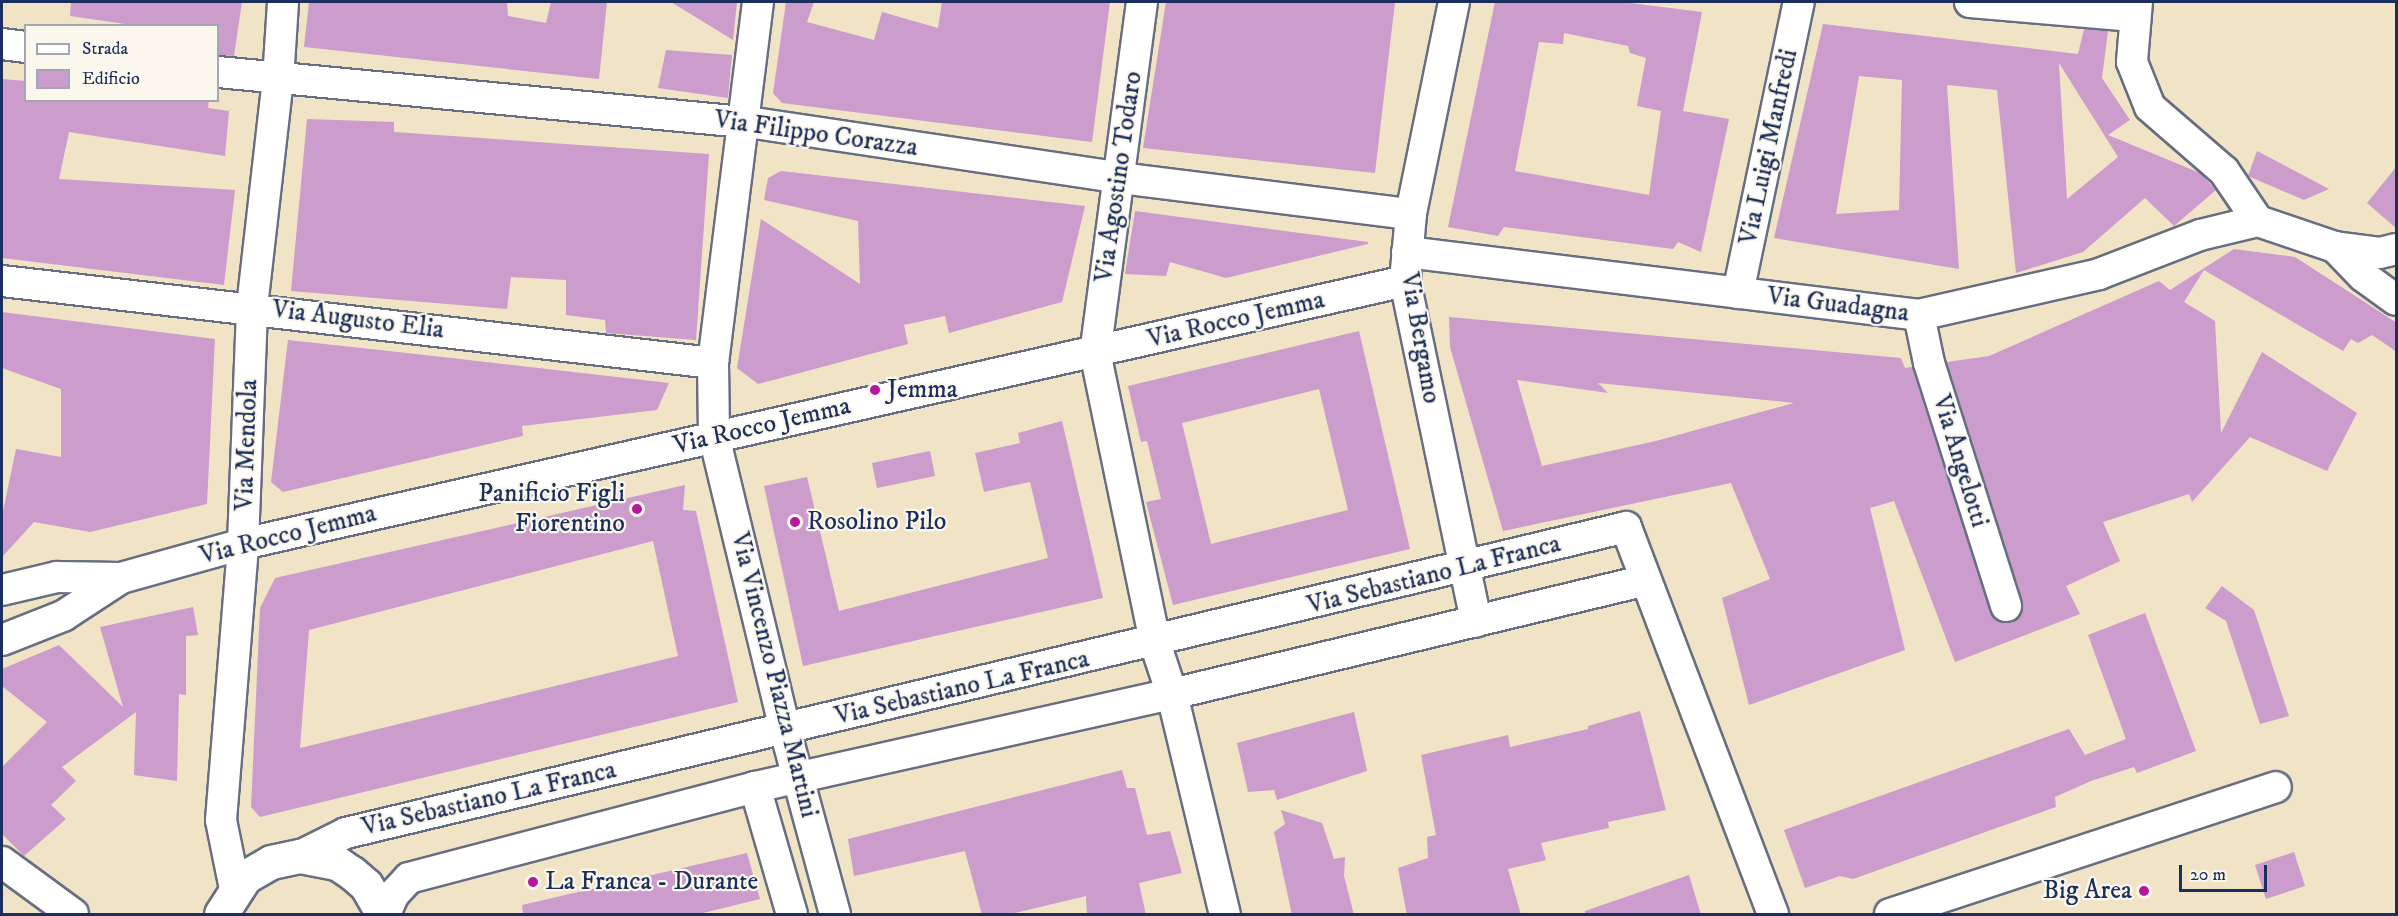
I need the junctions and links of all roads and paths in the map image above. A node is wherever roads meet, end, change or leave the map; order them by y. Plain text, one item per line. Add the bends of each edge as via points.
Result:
1 (283, 2) edge
2 (758, 2) edge
3 (1142, 2) edge
4 (1454, 2) edge
5 (1799, 2) edge
6 (1970, 2) edge
7 (2135, 9) edge
8 (2, 44) edge
9 (24, 47) edge
10 (219, 72) edge
11 (278, 80) junction
12 (740, 122) junction
13 (1120, 178) junction
14 (1411, 214) junction
15 (2258, 221) junction
16 (2335, 247) junction
17 (2397, 249) edge
18 (1406, 266) junction
19 (2, 281) edge
20 (1738, 293) junction
21 (2397, 300) edge
22 (252, 307) junction
23 (1919, 315) junction
24 (1095, 352) junction
25 (713, 363) junction
26 (714, 436) junction
27 (243, 544) junction
28 (1465, 568) junction
29 (121, 578) junction
30 (1644, 581) junction
31 (2, 590) edge
32 (2006, 606) dead end
33 (1476, 622) junction
34 (2, 640) edge
35 (1155, 643) junction
36 (1172, 694) junction
37 (785, 730) junction
38 (799, 778) junction
39 (755, 787) junction
40 (2276, 787) dead end
41 (300, 856) junction
42 (2, 862) edge
43 (228, 902) edge
44 (74, 915) edge
45 (384, 915) edge
46 (792, 915) edge
47 (835, 915) edge
48 (1225, 915) edge
49 (1773, 915) edge
50 (1890, 915) edge

1 - 11 street, Via Mendola
2 - 12 street, Via Vincenzo Piazza Martini
3 - 13 street, Via Agostino Todaro
4 - 14 street, Via Bergamo
5 - 20 street, Via Luigi Manfredi
6 - 7 street
7 - 15 street via 2132,62 2150,107 2224,171
8 - 9 street
10 - 11 street, Via Filippo Corazza
11 - 12 street, Via Filippo Corazza
11 - 22 street, Via Mendola
12 - 13 street, Via Filippo Corazza
12 - 25 street, Via Vincenzo Piazza Martini
13 - 14 street, Via Filippo Corazza
13 - 24 street, Via Agostino Todaro
14 - 18 street, Via Bergamo
15 - 16 street
15 - 23 street, Via Guadagna via 2200,235 2099,274
16 - 17 street via 2380,253
16 - 21 street via 2363,276
18 - 20 street, Via Guadagna
18 - 24 street, Via Rocco Jemma
18 - 28 street, Via Bergamo
19 - 22 street, Via Augusto Elia
20 - 23 street, Via Guadagna
22 - 25 street, Via Augusto Elia
22 - 27 street, Via Mendola
23 - 32 street, Via Angelotti via 1929,363
24 - 26 street, Via Rocco Jemma
24 - 35 street, Via Agostino Todaro
25 - 26 street, Via Vincenzo Piazza Martini
26 - 27 street, Via Rocco Jemma
26 - 37 street, Via Vincenzo Piazza Martini
27 - 29 street, Via Rocco Jemma
27 - 43 street, Via Mendola via 221,820
28 - 30 street, Via Sebastiano La Franca via 1626,527
28 - 33 street, Via Bergamo
28 - 35 street, Via Sebastiano La Franca
29 - 31 street, Via Rocco Jemma via 57,577
29 - 34 street, Via Rocco Jemma via 63,616
30 - 33 street, Via Sebastiano La Franca
30 - 49 street
33 - 36 street, Via Sebastiano La Franca
35 - 36 street, Via Agostino Todaro
35 - 37 street, Via Sebastiano La Franca
36 - 38 street, Via Sebastiano La Franca
36 - 48 street, Via Agostino Todaro
37 - 38 street, Via Vincenzo Piazza Martini
37 - 41 street, Via Sebastiano La Franca via 346,833
38 - 39 street, Via Sebastiano La Franca
38 - 47 street, Via Vincenzo Piazza Martini
39 - 45 street, Via Sebastiano La Franca via 409,878 394,894
39 - 46 street, Via Vincenzo Piazza Martini
40 - 50 street
41 - 43 street via 271,862
41 - 45 street via 337,864 352,873 366,885
42 - 44 street

